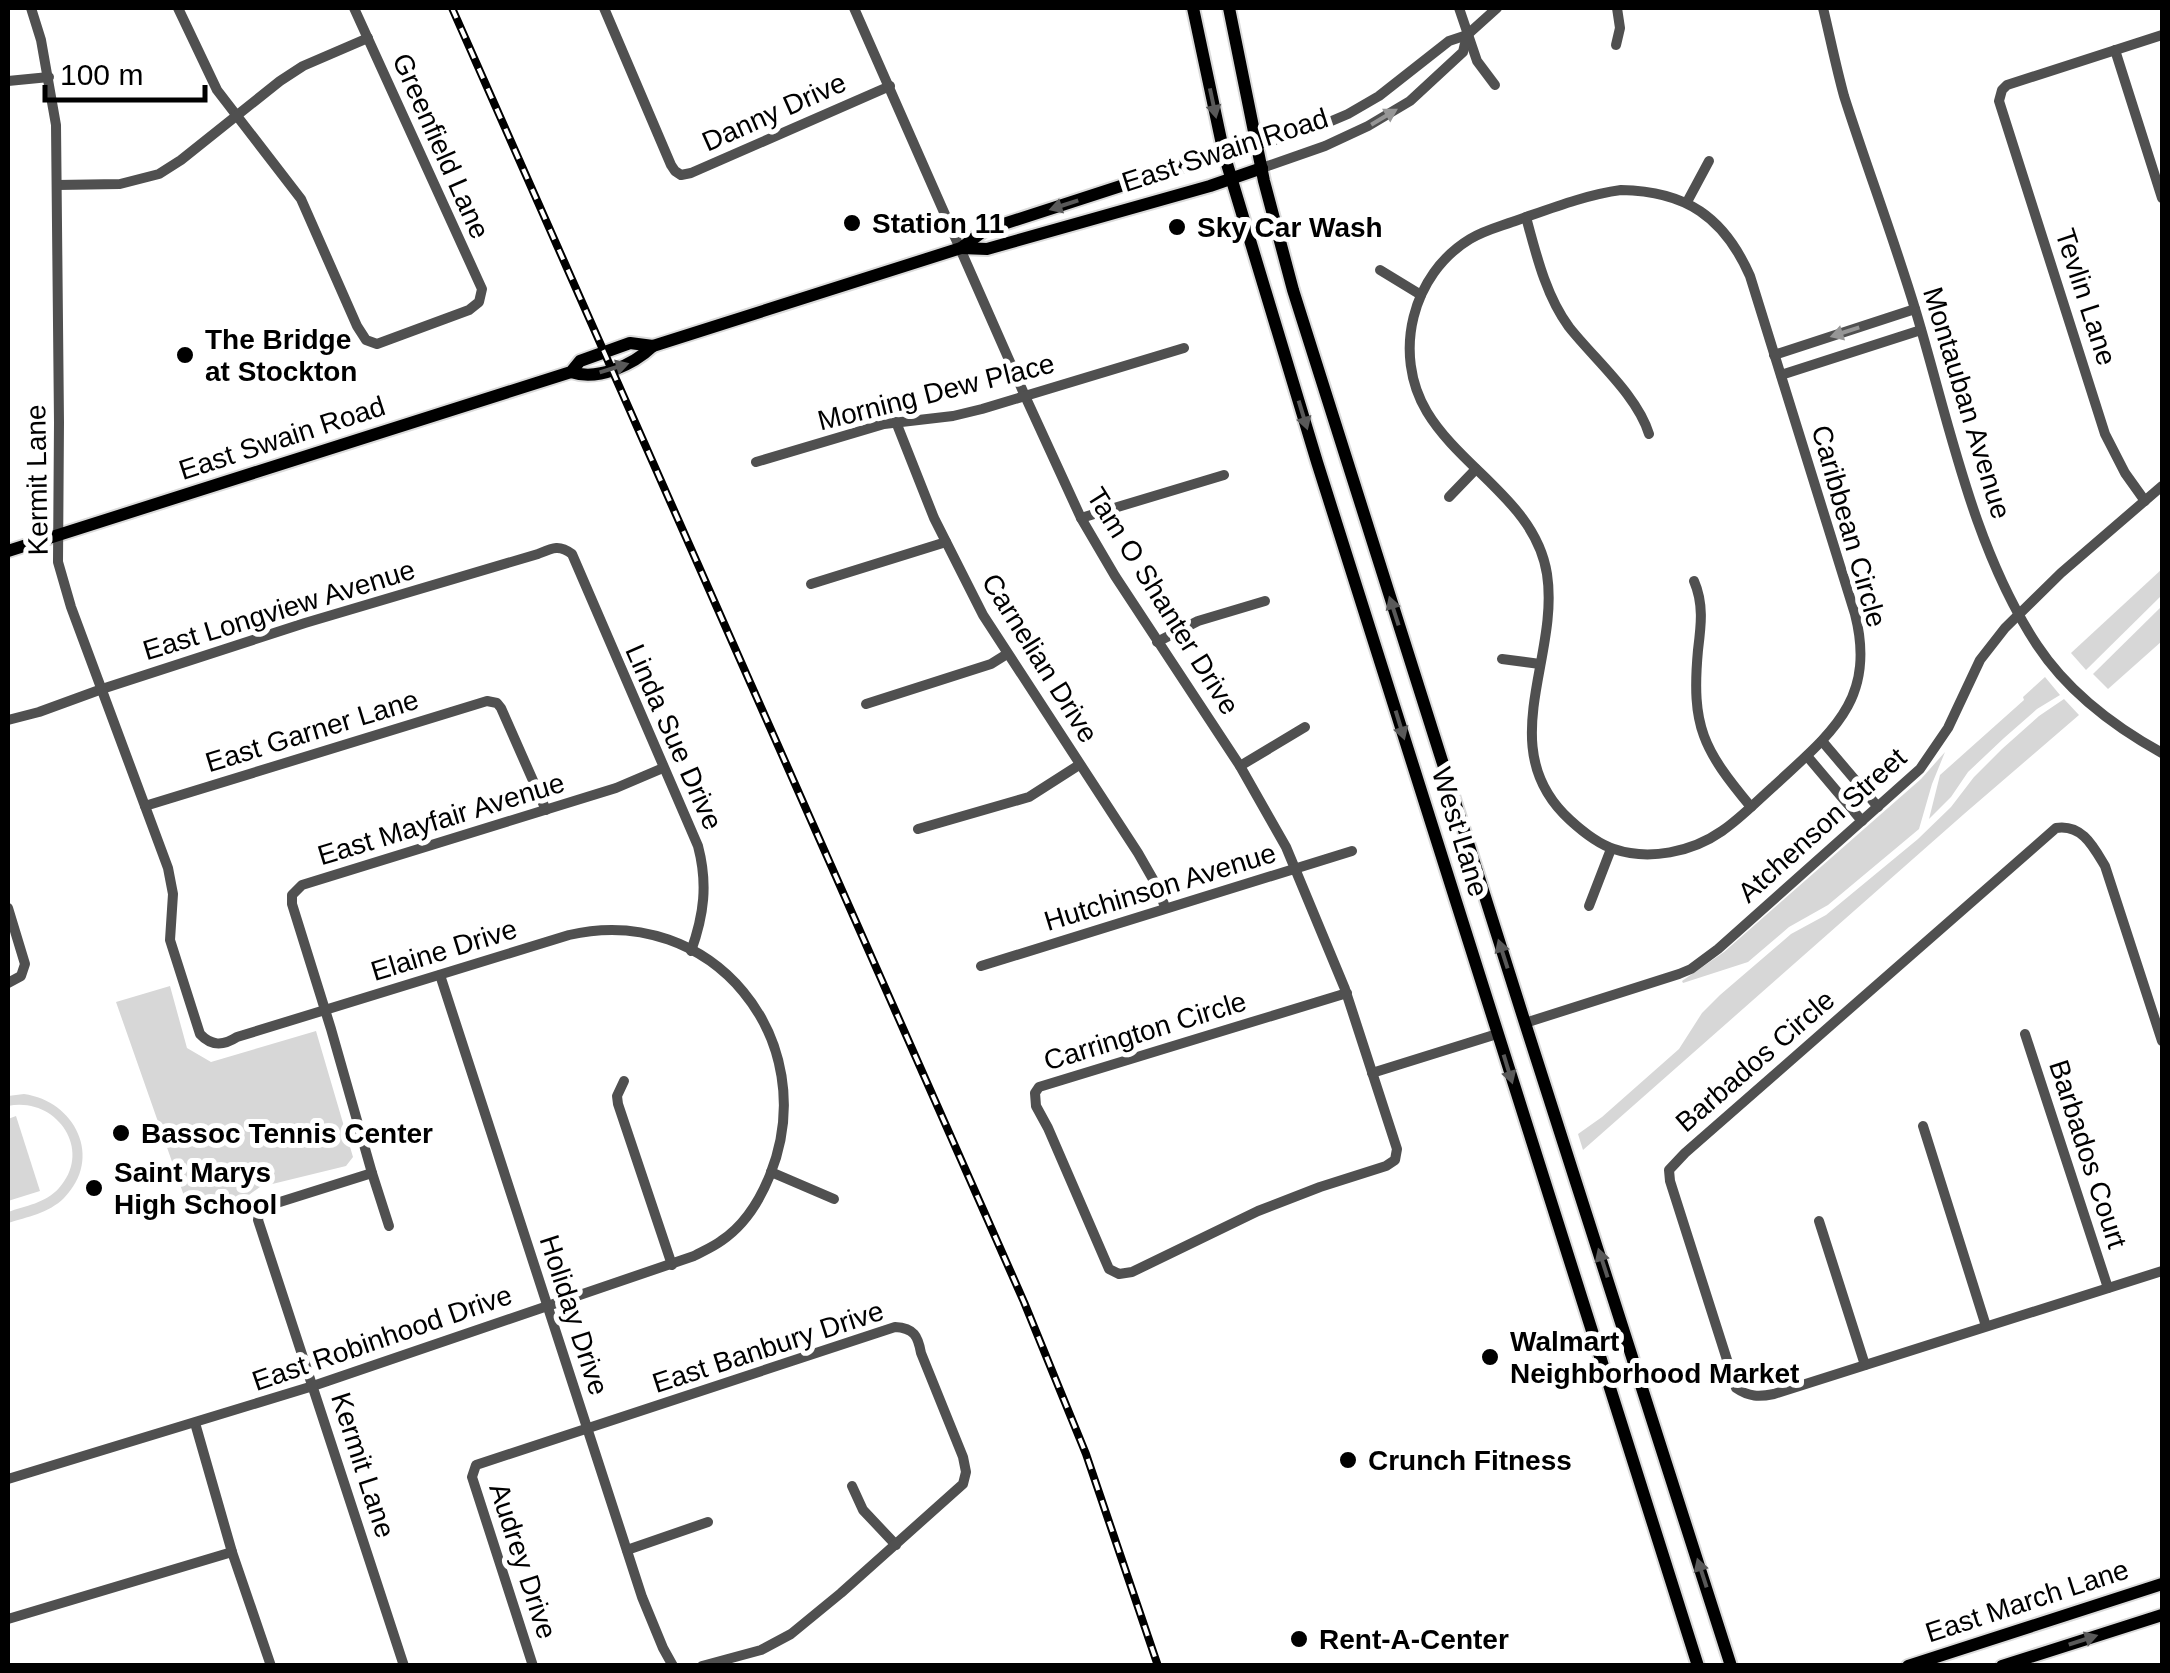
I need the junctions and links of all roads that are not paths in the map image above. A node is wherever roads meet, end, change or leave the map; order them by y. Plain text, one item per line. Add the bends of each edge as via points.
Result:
1 (31, 8) edge
2 (178, 8) edge
3 (354, 8) edge
4 (604, 8) edge
5 (854, 8) edge
6 (1193, 8) edge
7 (1229, 8) edge
8 (1459, 8) edge
9 (1497, 8) edge
10 (1617, 8) edge
11 (1823, 8) edge
12 (1467, 35) junction
13 (2162, 35) edge
14 (368, 38) junction
15 (1616, 46) dead end
16 (2115, 50) junction
17 (48, 78) junction
18 (8, 80) edge
19 (1495, 85) dead end
20 (890, 86) junction
21 (236, 116) junction
22 (1257, 145) junction
23 (1224, 154) junction
24 (1710, 162) dead end
25 (1262, 168) junction
26 (1231, 178) junction
27 (57, 186) junction
28 (2162, 198) edge
29 (1687, 202) junction
30 (1526, 217) junction
31 (961, 248) junction
32 (1380, 270) dead end
33 (1421, 295) junction
34 (1915, 310) junction
35 (1921, 330) junction
36 (1184, 348) dead end
37 (1774, 355) junction
38 (1780, 374) junction
39 (1025, 396) junction
40 (896, 422) junction
41 (1649, 434) dead end
42 (756, 462) dead end
43 (1476, 469) junction
44 (1224, 474) dead end
45 (2162, 486) edge
46 (1450, 497) dead end
47 (2145, 501) junction
48 (1082, 518) junction
49 (59, 535) junction
50 (946, 542) junction
51 (565, 548) joint
52 (8, 551) edge
53 (1694, 581) dead end
54 (811, 584) dead end
55 (1265, 601) dead end
56 (2018, 612) junction
57 (1157, 642) junction
58 (1007, 654) junction
59 (1502, 659) dead end
60 (1540, 664) junction
61 (102, 689) junction
62 (866, 704) dead end
63 (8, 720) edge
64 (1305, 727) dead end
65 (1822, 742) junction
66 (2162, 753) edge
67 (1807, 756) junction
68 (1080, 765) junction
69 (1240, 766) junction
70 (663, 768) junction
71 (144, 806) junction
72 (1751, 806) junction
73 (1878, 807) junction
74 (546, 810) junction
75 (1862, 821) junction
76 (918, 829) dead end
77 (1611, 849) junction
78 (1352, 852) dead end
79 (1297, 870) junction
80 (1589, 906) dead end
81 (1165, 907) junction
82 (8, 908) edge
83 (690, 951) junction
84 (980, 966) dead end
85 (440, 975) junction
86 (8, 983) edge
87 (1346, 993) junction
88 (325, 1010) junction
89 (1525, 1023) junction
90 (1498, 1034) junction
91 (2026, 1034) dead end
92 (2162, 1041) edge
93 (213, 1043) joint
94 (1372, 1074) junction
95 (624, 1081) dead end
96 (1923, 1126) dead end
97 (1392, 1164) joint
98 (771, 1172) junction
99 (372, 1173) junction
100 (834, 1199) dead end
101 (1819, 1221) dead end
102 (388, 1226) dead end
103 (672, 1265) junction
104 (2162, 1272) edge
105 (2108, 1288) junction
106 (548, 1306) junction
107 (1986, 1326) junction
108 (1865, 1366) junction
109 (314, 1386) junction
110 (195, 1423) junction
111 (588, 1428) junction
112 (473, 1471) joint
113 (8, 1479) edge
114 (852, 1486) dead end
115 (708, 1522) dead end
116 (896, 1545) junction
117 (627, 1550) junction
118 (232, 1552) junction
119 (2162, 1584) edge
120 (2162, 1615) edge
121 (8, 1619) edge
122 (271, 1666) edge
123 (404, 1666) edge
124 (533, 1666) edge
125 (673, 1666) edge
126 (702, 1666) edge
127 (1698, 1666) edge
128 (1731, 1666) edge
129 (1908, 1666) edge
130 (2002, 1666) edge

1 - 17 street, Kermit Lane
2 - 21 street
3 - 14 street, Greenfield Lane
4 - 20 street, Danny Drive via 681,175
5 - 20 street, Tam O Shanter Drive
6 -> 23 main road, West Lane
7 - 22 main road, West Lane
8 - 12 street
9 - 12 street, East Swain Road
10 - 15 street
11 - 34 street, Montauban Avenue
12 - 19 street
12 - 22 street, East Swain Road via 1348,114
25 -> 12 street, East Swain Road via 1325,146 1410,102 1463,52
13 - 16 street
14 - 21 street via 304,66
14 - 21 street, Greenfield Lane via 480,282 482,297 469,310 393,340 366,340 301,199
16 - 28 street
16 - 47 street, Tevlin Lane via 2007,86 1999,100 2106,434
17 - 18 street
17 - 27 street, Kermit Lane
20 - 31 street, Tam O Shanter Drive
21 - 27 street via 159,174 120,184
22 - 23 main road, East Swain Road
22 - 25 main road, West Lane
23 - 26 main road, West Lane
23 -> 31 main road, East Swain Road via 985,230
24 - 29 street
25 - 26 main road, East Swain Road
89 -> 25 main road, West Lane via 1293,290
26 - 31 main road, East Swain Road via 987,250
26 -> 90 main road, West Lane
27 - 49 street, Kermit Lane
29 - 30 street, Caribbean Circle via 1622,190
29 - 37 street, Caribbean Circle via 1721,229 1742,259
30 - 33 street, Caribbean Circle via 1471,238
30 - 41 street via 1560,314 1640,412
31 - 39 street, Tam O Shanter Drive
31 - 49 main road, East Swain Road via 654,346 630,343 580,361 570,372
32 - 33 street
33 - 43 street, Caribbean Circle via 1410,343 1415,384 1428,415
34 - 35 street, Montauban Avenue
34 -> 37 street
35 - 38 street
35 - 56 street, Montauban Avenue via 1983,534
36 - 39 street, Morning Dew Place
37 - 38 street, Caribbean Circle
38 - 65 street, Caribbean Circle via 1861,644 1849,706
39 - 40 street, Morning Dew Place via 953,416
39 - 48 street, Tam O Shanter Drive
40 - 42 street, Morning Dew Place
40 - 50 street, Carnelian Drive
43 - 46 street
43 - 60 street, Caribbean Circle via 1522,518 1542,554 1548,598
44 - 48 street
45 - 47 street, Atchenson Street
47 - 56 street, Atchenson Street
48 - 57 street, Tam O Shanter Drive
49 - 52 main road, East Swain Road
49 - 61 street, Kermit Lane via 58,562
50 - 54 street
50 - 58 street, Carnelian Drive
51 - 61 street, East Longview Avenue
51 - 70 street, Linda Sue Drive
53 - 72 street via 1702,615 1698,722 1714,759
55 - 57 street via 1198,621
56 - 66 street, Montauban Avenue via 2074,689
56 - 73 street, Atchenson Street via 1980,660 1938,746
57 - 69 street, Tam O Shanter Drive
58 - 62 street
58 - 68 street, Carnelian Drive
59 - 60 street
60 - 77 street, Caribbean Circle via 1531,723 1540,776 1566,817
61 - 63 street, East Longview Avenue
61 - 71 street, Kermit Lane
64 - 69 street
65 - 67 street, Caribbean Circle
65 - 73 street
67 - 72 street, Caribbean Circle
67 - 75 street
68 - 76 street via 1029,797
68 - 81 street, Carnelian Drive
69 - 79 street, Tam O Shanter Drive
70 - 74 street, East Mayfair Avenue
70 - 83 street, Linda Sue Drive via 704,873 703,911
71 - 74 street, East Garner Lane via 487,700 502,708
71 - 93 street, Kermit Lane via 171,881 172,951 200,1034
72 - 77 street, Caribbean Circle via 1725,829 1686,848
73 - 75 street, Atchenson Street
74 - 88 street, East Mayfair Avenue via 296,890 292,904
75 - 89 street, Atchenson Street via 1691,969
77 - 80 street
78 - 79 street, Hutchinson Avenue
79 - 81 street, Hutchinson Avenue
79 - 87 street, Tam O Shanter Drive
81 - 84 street, Hutchinson Avenue
82 - 86 street via 24,964
83 - 85 street, Elaine Drive via 635,931 602,930
83 - 98 street, East Robinhood Drive via 736,982 772,1038 785,1107
85 - 88 street, Elaine Drive
85 - 106 street, Holiday Drive
87 - 94 street, Tam O Shanter Drive
87 - 97 street, Carrington Circle via 1047,1083 1034,1099 1106,1265 1119,1274 1320,1187
88 - 93 street, Elaine Drive
88 - 99 street
128 -> 89 main road, West Lane
90 - 94 street
90 -> 127 main road, West Lane
91 - 105 street, Barbados Court
92 - 108 street, Barbados Circle via 2105,866 2078,830 2056,828 1674,1163 1670,1181 1736,1388 1758,1397
94 - 97 street, Tam O Shanter Drive via 1397,1149
95 - 103 street via 618,1104
96 - 107 street
98 - 100 street
98 - 103 street, East Robinhood Drive via 735,1230
99 - 102 street
99 - 109 street, Kermit Lane via 260,1210 258,1224
101 - 108 street
103 - 106 street, East Robinhood Drive
104 - 105 street, Barbados Circle
105 - 107 street, Barbados Circle
106 - 109 street, East Robinhood Drive
106 - 111 street, Holiday Drive
107 - 108 street, Barbados Circle
109 - 110 street, East Robinhood Drive
109 - 123 street, Kermit Lane
110 - 113 street, East Robinhood Drive
110 - 118 street
111 - 112 street, East Banbury Drive via 481,1462
111 - 116 street, East Banbury Drive via 896,1327 910,1329 966,1472 963,1484
111 - 117 street, Holiday Drive
112 - 124 street, Audrey Drive
114 - 116 street via 863,1510
115 - 117 street
116 - 126 street via 791,1634
117 - 125 street, Holiday Drive
118 - 121 street
118 - 122 street
119 - 129 main road, East March Lane
130 -> 120 main road, East March Lane

